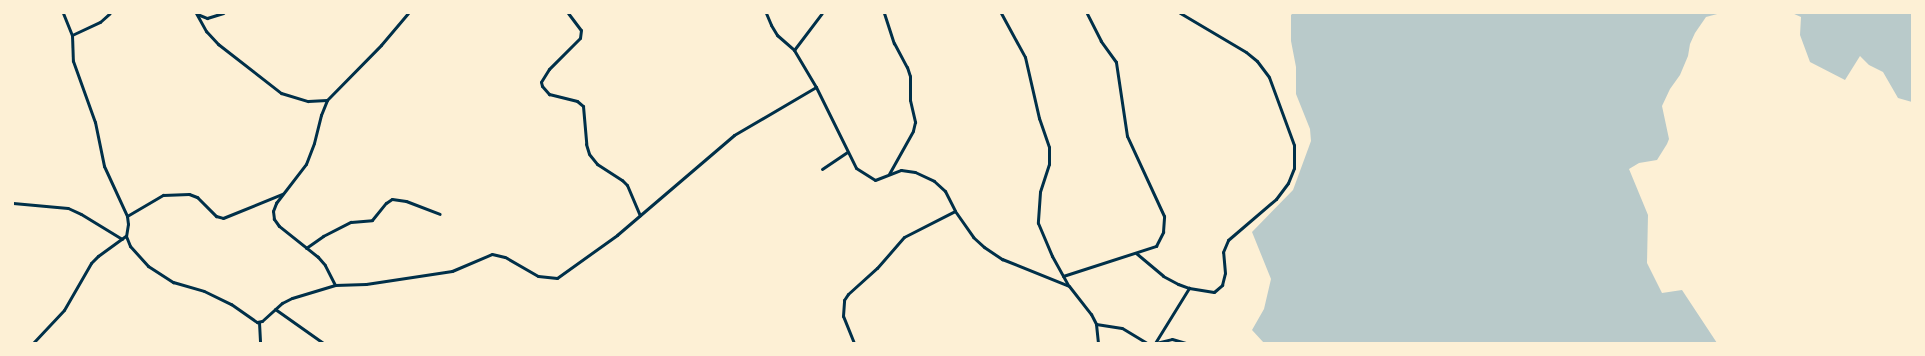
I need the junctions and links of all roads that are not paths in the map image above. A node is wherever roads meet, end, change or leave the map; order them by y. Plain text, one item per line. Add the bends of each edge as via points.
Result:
1 (63, 13) edge
2 (110, 13) edge
3 (223, 13) edge
4 (408, 13) edge
5 (568, 13) edge
6 (766, 13) edge
7 (822, 13) edge
8 (884, 13) edge
9 (1002, 13) edge
10 (1087, 13) edge
11 (1180, 13) edge
12 (72, 35) junction
13 (794, 50) junction
14 (816, 87) junction
15 (327, 100) junction
16 (847, 152) junction
17 (822, 169) dead end
18 (889, 174) junction
19 (283, 194) junction
20 (13, 203) edge
21 (955, 211) junction
22 (440, 214) dead end
23 (640, 215) junction
24 (127, 216) junction
25 (126, 236) junction
26 (122, 239) junction
27 (306, 248) junction
28 (1136, 253) junction
29 (1063, 276) junction
30 (335, 285) junction
31 (1069, 286) junction
32 (1189, 288) junction
33 (275, 309) junction
34 (259, 322) junction
35 (1096, 324) junction
36 (34, 343) edge
37 (260, 343) edge
38 (323, 343) edge
39 (854, 343) edge
40 (1098, 343) edge
41 (1147, 343) edge
42 (1156, 343) edge
43 (1186, 343) edge

1 - 12 street
2 - 12 street via 100,22
3 - 15 street via 207,18 196,13 211,37 234,58 281,93 308,101
4 - 15 street via 381,45
5 - 23 street via 581,30 580,38 549,69 541,82 542,86 549,94 577,101 583,106 589,154 598,164 627,185
6 - 13 street via 770,25
7 - 13 street
8 - 18 street via 894,43 910,76 910,100 915,122 913,131
9 - 29 street via 1025,56 1038,118 1050,147 1050,164 1040,192 1038,223
10 - 28 street via 1101,41 1116,62 1127,136 1164,216 1163,232 1156,246
11 - 32 street via 1257,61 1269,77 1294,145 1294,168 1288,183 1276,199 1237,231 1224,247 1225,273 1222,285 1214,292
12 - 24 street via 73,61 95,122 104,166
13 - 14 street
14 - 16 street
14 - 23 street via 734,135
15 - 19 street via 306,164
16 - 17 street
16 - 18 street via 856,168 870,178 878,181
18 - 21 street via 901,170 915,172 934,181 945,191
19 - 24 street via 223,218 216,216 197,197 189,194 163,195
19 - 27 street via 276,203 274,219 286,234
20 - 26 street via 68,208
21 - 31 street via 973,237 1002,259
21 - 39 street via 904,237 877,268 848,294 844,300 843,316
22 - 27 street via 406,201 392,199 372,220 351,222
23 - 30 street via 617,235 557,278 538,276 505,257 492,254 452,271 366,284
24 - 25 street
25 - 26 street
25 - 34 street via 137,256 162,276 179,285 204,290
26 - 36 street via 91,264 64,310
27 - 30 street via 325,265
28 - 29 street
28 - 32 street via 1163,276
29 - 31 street
30 - 33 street via 292,298
31 - 35 street
32 - 42 street
33 - 34 street
33 - 38 street
34 - 37 street
35 - 40 street
35 - 41 street via 1122,328
42 - 43 street via 1172,339

